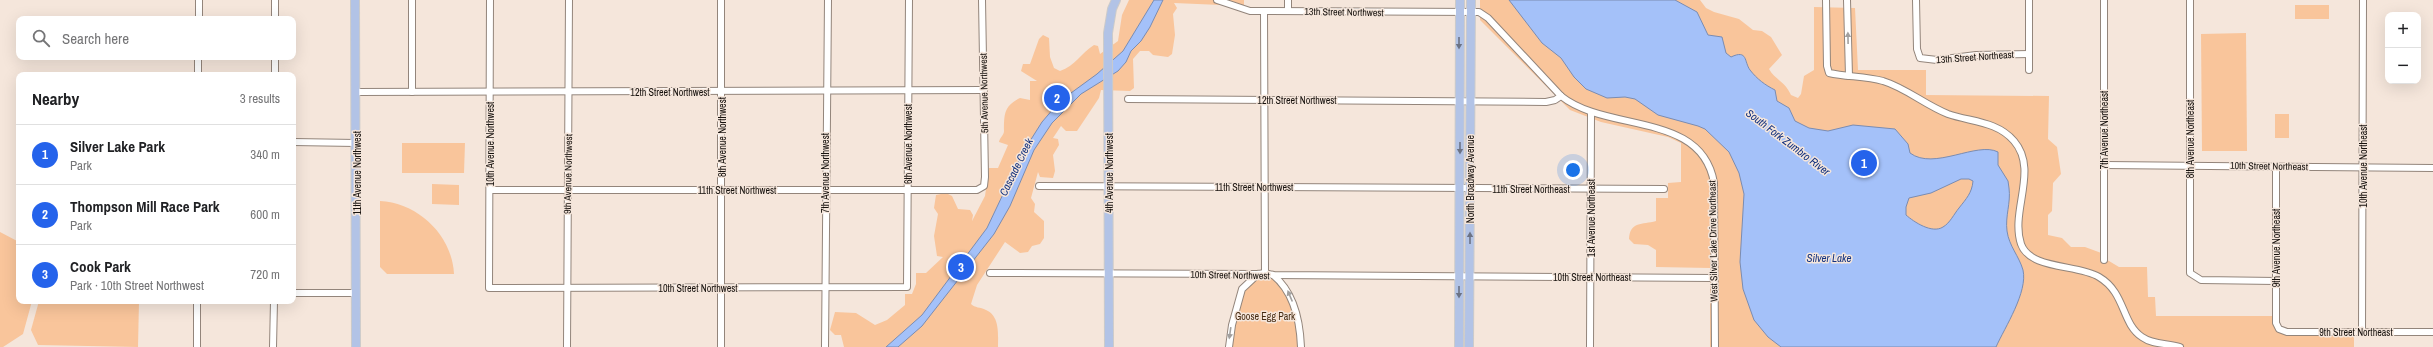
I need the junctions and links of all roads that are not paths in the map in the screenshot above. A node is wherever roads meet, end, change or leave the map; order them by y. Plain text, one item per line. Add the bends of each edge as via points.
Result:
1 (199, 0) edge
2 (275, 0) edge
3 (355, 0) edge
4 (412, 0) edge
5 (490, 0) edge
6 (569, 0) edge
7 (721, 0) edge
8 (828, 0) edge
9 (909, 0) edge
10 (982, 0) edge
11 (1116, 0) edge
12 (1217, 0) edge
13 (1288, 0) edge
14 (1460, 0) edge
15 (1471, 0) edge
16 (1826, 0) edge
17 (1847, 0) edge
18 (1916, 0) edge
19 (2029, 0) edge
20 (2104, 0) edge
21 (2190, 0) edge
22 (2363, 0) edge
23 (1288, 11) junction
24 (1472, 11) junction
25 (1264, 12) junction
26 (1459, 12) junction
27 (198, 16) edge
28 (275, 16) edge
29 (2029, 54) junction
30 (198, 60) edge
31 (275, 60) edge
32 (2029, 70) dead end
33 (198, 72) edge
34 (274, 72) edge
35 (1849, 76) junction
36 (984, 90) junction
37 (722, 91) junction
38 (826, 91) junction
39 (909, 91) junction
40 (357, 92) junction
41 (412, 92) junction
42 (490, 92) junction
43 (569, 92) junction
44 (1561, 96) junction
45 (1128, 99) dead end
46 (1265, 100) junction
47 (1465, 101) junction
48 (1591, 112) junction
49 (296, 142) edge
50 (356, 143) junction
51 (2104, 165) junction
52 (2190, 165) junction
53 (2276, 167) junction
54 (2363, 168) junction
55 (2433, 168) edge
56 (984, 186) joint
57 (1039, 186) dead end
58 (1109, 186) junction
59 (1264, 186) junction
60 (1460, 189) junction
61 (1470, 189) junction
62 (1591, 189) junction
63 (1664, 189) dead end
64 (490, 190) junction
65 (568, 190) junction
66 (721, 190) junction
67 (825, 190) junction
68 (908, 190) junction
69 (2104, 260) dead end
70 (990, 273) dead end
71 (1265, 273) junction
72 (1109, 274) junction
73 (1258, 274) junction
74 (1273, 275) junction
75 (1459, 277) junction
76 (1470, 277) junction
77 (1591, 277) junction
78 (1714, 278) junction
79 (2276, 281) junction
80 (907, 287) joint
81 (489, 288) joint
82 (567, 288) junction
83 (721, 288) junction
84 (825, 288) junction
85 (296, 293) edge
86 (356, 293) junction
87 (197, 304) edge
88 (274, 304) edge
89 (2279, 329) joint
90 (2362, 332) junction
91 (2433, 332) edge
92 (197, 347) edge
93 (273, 347) edge
94 (356, 347) edge
95 (566, 347) edge
96 (721, 347) edge
97 (824, 347) edge
98 (1109, 347) edge
99 (1229, 347) edge
100 (1300, 347) edge
101 (1459, 347) edge
102 (1470, 347) edge
103 (1590, 347) edge
104 (1714, 347) edge
105 (2180, 347) edge

1 - 27 street
2 - 28 street
3 - 40 main road, 11th Avenue Northwest
4 - 41 street
5 - 42 street, 10th Avenue Northwest
6 - 43 street, 9th Avenue Northwest
7 - 37 street, 8th Avenue Northwest
8 - 38 street, 7th Avenue Northwest
9 - 39 street, 6th Avenue Northwest
10 - 36 street, 5th Avenue Northwest
11 - 58 main road, 4th Avenue Northwest via 1109,24 1108,46
12 - 25 street, 13th Street Northwest via 1250,11
13 - 23 street
14 - 26 main road, North Broadway Avenue
15 - 24 main road, North Broadway Avenue
16 - 35 street via 1827,69 1829,73
35 -> 17 street
18 - 29 street, 13th Street Northeast via 1917,49 1920,58 1937,60 1976,55
19 - 29 street
20 - 51 street, 7th Avenue Northeast
21 - 52 street, 8th Avenue Northeast
22 - 54 street, 10th Avenue Northeast
23 - 25 street, 13th Street Northwest
23 - 26 street, 13th Street Northwest
24 - 26 street, 13th Street Northwest
24 - 44 street, West Silver Lake Drive Northeast via 1482,13 1488,18
24 - 47 main road, North Broadway Avenue
25 - 46 street
26 -> 47 main road, North Broadway Avenue
29 - 32 street
30 - 33 street
31 - 34 street
35 - 105 street via 1890,84 1942,111 1992,125 2005,132 2019,148 2024,162 2019,229 2024,250 2038,261 2098,276 2115,291 2131,325 2139,334 2148,340
36 - 39 street, 12th Street Northwest
36 - 56 street, 5th Avenue Northwest
37 - 38 street, 12th Street Northwest
37 - 43 street, 12th Street Northwest
37 - 66 street, 8th Avenue Northwest
38 - 39 street, 12th Street Northwest
38 - 67 street, 7th Avenue Northwest
39 - 68 street, 6th Avenue Northwest
40 - 41 street, 12th Street Northwest
40 - 50 main road, 11th Avenue Northwest
41 - 42 street, 12th Street Northwest
42 - 43 street, 12th Street Northwest
42 - 64 street, 10th Avenue Northwest
43 - 65 street, 9th Avenue Northwest
44 - 47 street, 12th Street Northwest via 1546,102
44 - 48 street, West Silver Lake Drive Northeast via 1575,106
45 - 46 street, 12th Street Northwest
46 - 47 street, 12th Street Northwest
46 - 59 street
47 -> 60 main road, North Broadway Avenue
47 - 61 main road, North Broadway Avenue
48 - 62 street, 1st Avenue Northeast
48 - 78 street, West Silver Lake Drive Northeast via 1676,134 1702,153 1710,168 1714,186
49 - 50 street
50 - 86 main road, 11th Avenue Northwest
51 - 52 street, 10th Street Northeast
51 - 69 street, 7th Avenue Northeast
52 - 53 street, 10th Street Northeast
52 - 79 street, 8th Avenue Northeast via 2190,270 2193,277 2202,280
53 - 54 street, 10th Street Northeast
53 - 79 street, 9th Avenue Northeast
54 - 55 street, 10th Street Northeast
54 - 90 street, 10th Avenue Northeast
56 - 68 street, 11th Street Northwest via 977,190
57 - 58 street, 11th Street Northwest
58 - 59 street, 11th Street Northwest
58 - 72 main road, 4th Avenue Northwest
59 - 60 street, 11th Street Northwest
59 - 71 street
60 - 61 street, 11th Street Northwest
60 - 75 main road, North Broadway Avenue
61 - 62 street, 11th Street Northeast
76 -> 61 main road, North Broadway Avenue
62 - 63 street, 11th Street Northeast
62 - 77 street, 1st Avenue Northeast
64 - 65 street, 11th Street Northwest
64 - 81 street, 10th Avenue Northwest
65 - 66 street, 11th Street Northwest
65 - 82 street, 9th Avenue Northwest
66 - 67 street, 11th Street Northwest
66 - 83 street, 8th Avenue Northwest
67 - 68 street, 11th Street Northwest
67 - 84 street, 7th Avenue Northwest
68 - 80 street, 6th Avenue Northwest
70 - 72 street, 10th Street Northwest
71 - 73 street, 10th Street Northwest
71 - 74 street, 10th Street Northwest
72 - 73 street, 10th Street Northwest
72 - 98 main road, 4th Avenue Northwest
73 -> 99 street via 1242,289
74 - 75 street, 10th Street Northwest
100 -> 74 street via 1291,296 1284,284
75 - 76 street, 10th Street Northwest
75 -> 101 main road, North Broadway Avenue
76 - 77 street, 10th Street Northeast
76 - 102 main road, North Broadway Avenue
77 - 78 street, 10th Street Northeast
77 - 103 street, 1st Avenue Northeast
78 - 104 street, West Silver Lake Drive Northeast
79 - 89 street, 9th Avenue Northeast via 2276,323
80 - 84 street, 10th Street Northwest
81 - 82 street, 10th Street Northwest
82 - 83 street, 10th Street Northwest
82 - 95 street, 9th Avenue Northwest
83 - 84 street, 10th Street Northwest
83 - 96 street, 8th Avenue Northwest
84 - 97 street, 7th Avenue Northwest
85 - 86 street
86 - 94 main road, 11th Avenue Northwest
87 - 92 street
88 - 93 street
89 - 90 street, 9th Street Northeast via 2287,332
90 - 91 street, 9th Street Northeast

